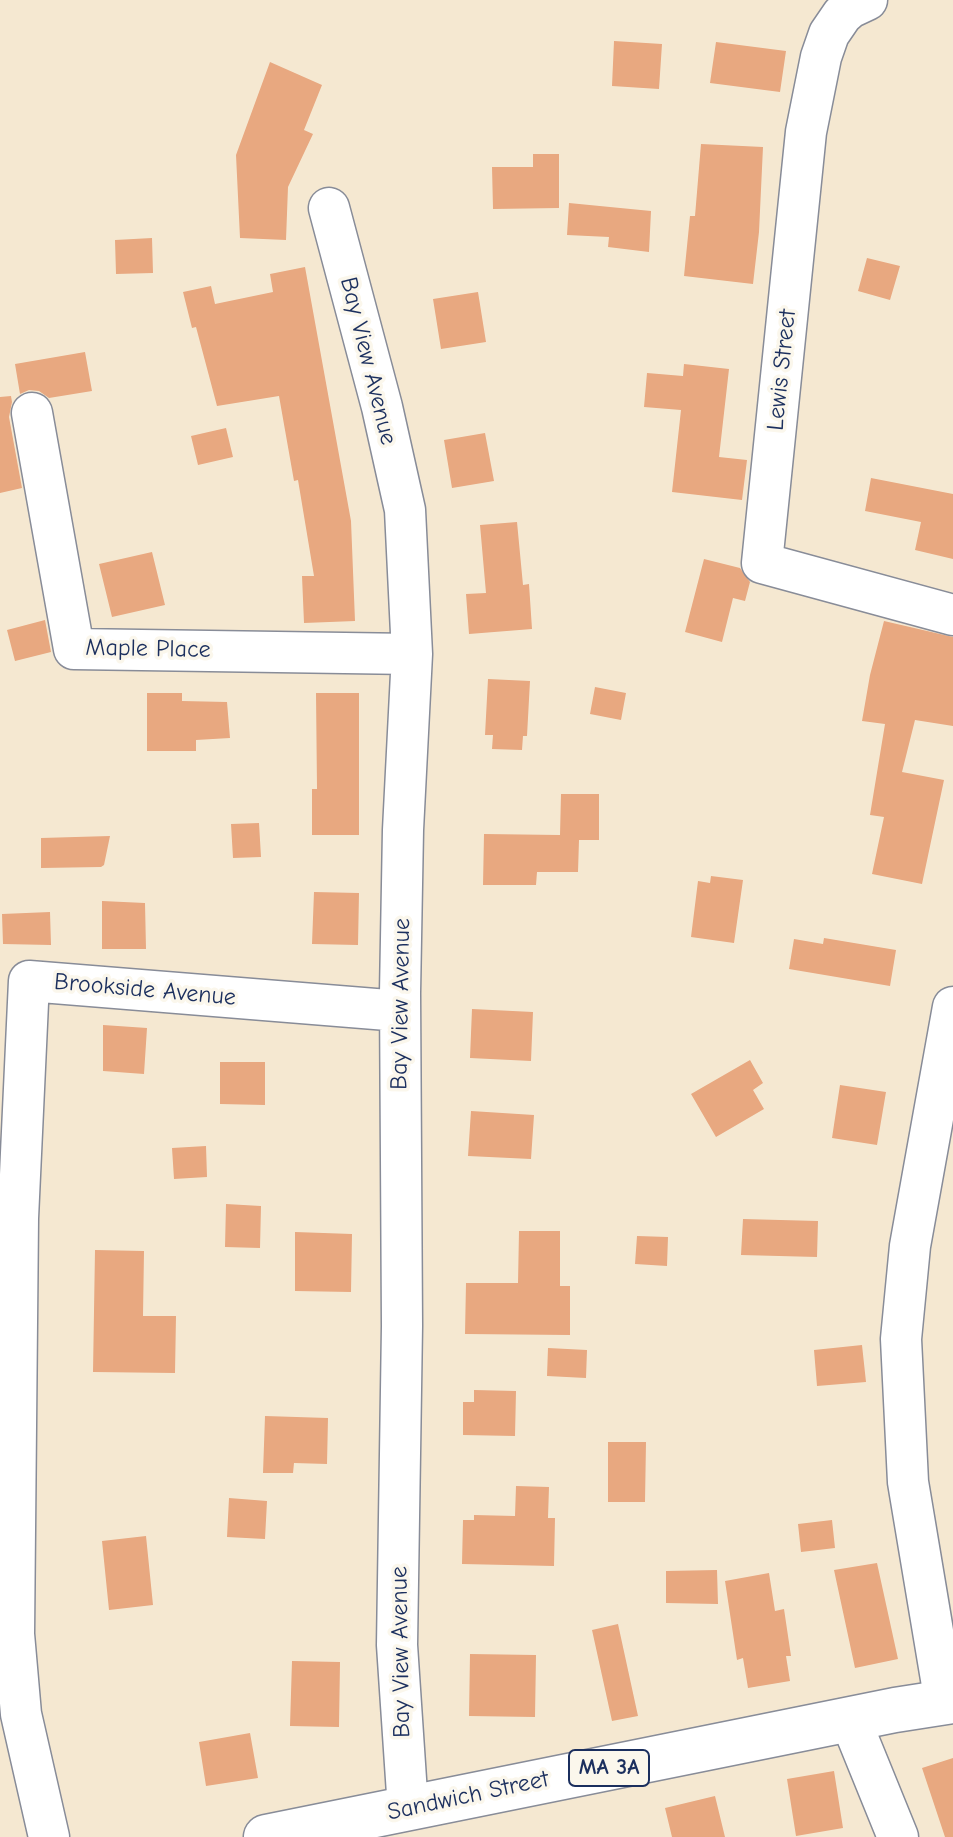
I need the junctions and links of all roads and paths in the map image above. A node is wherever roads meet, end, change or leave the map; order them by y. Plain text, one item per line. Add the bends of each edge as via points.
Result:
1 (867, 0) edge
2 (329, 208) dead end
3 (32, 413) dead end
4 (953, 615) edge
5 (412, 654) junction
6 (953, 1007) edge
7 (400, 1011) junction
8 (947, 1075) edge
9 (949, 1702) edge
10 (850, 1719) junction
11 (408, 1809) junction
12 (49, 1837) edge
13 (266, 1837) edge
14 (898, 1837) edge

1 - 4 street, Lewis Street via 842,15 829,34 806,132 762,563
2 - 5 street, Bay View Avenue via 405,510
3 - 5 street, Maple Place via 74,649
5 - 7 street, Bay View Avenue
6 - 8 street
7 - 11 street, Bay View Avenue via 397,1645
7 - 12 street, Brookside Avenue via 29,981 18,1218 14,1634 21,1714
8 - 9 street via 910,1246 901,1339 908,1482
9 - 10 main road, Sandwich Street / MA 3A
10 - 11 main road, Sandwich Street / MA 3A
10 - 14 street
11 - 13 main road, Sandwich Street / MA 3A

